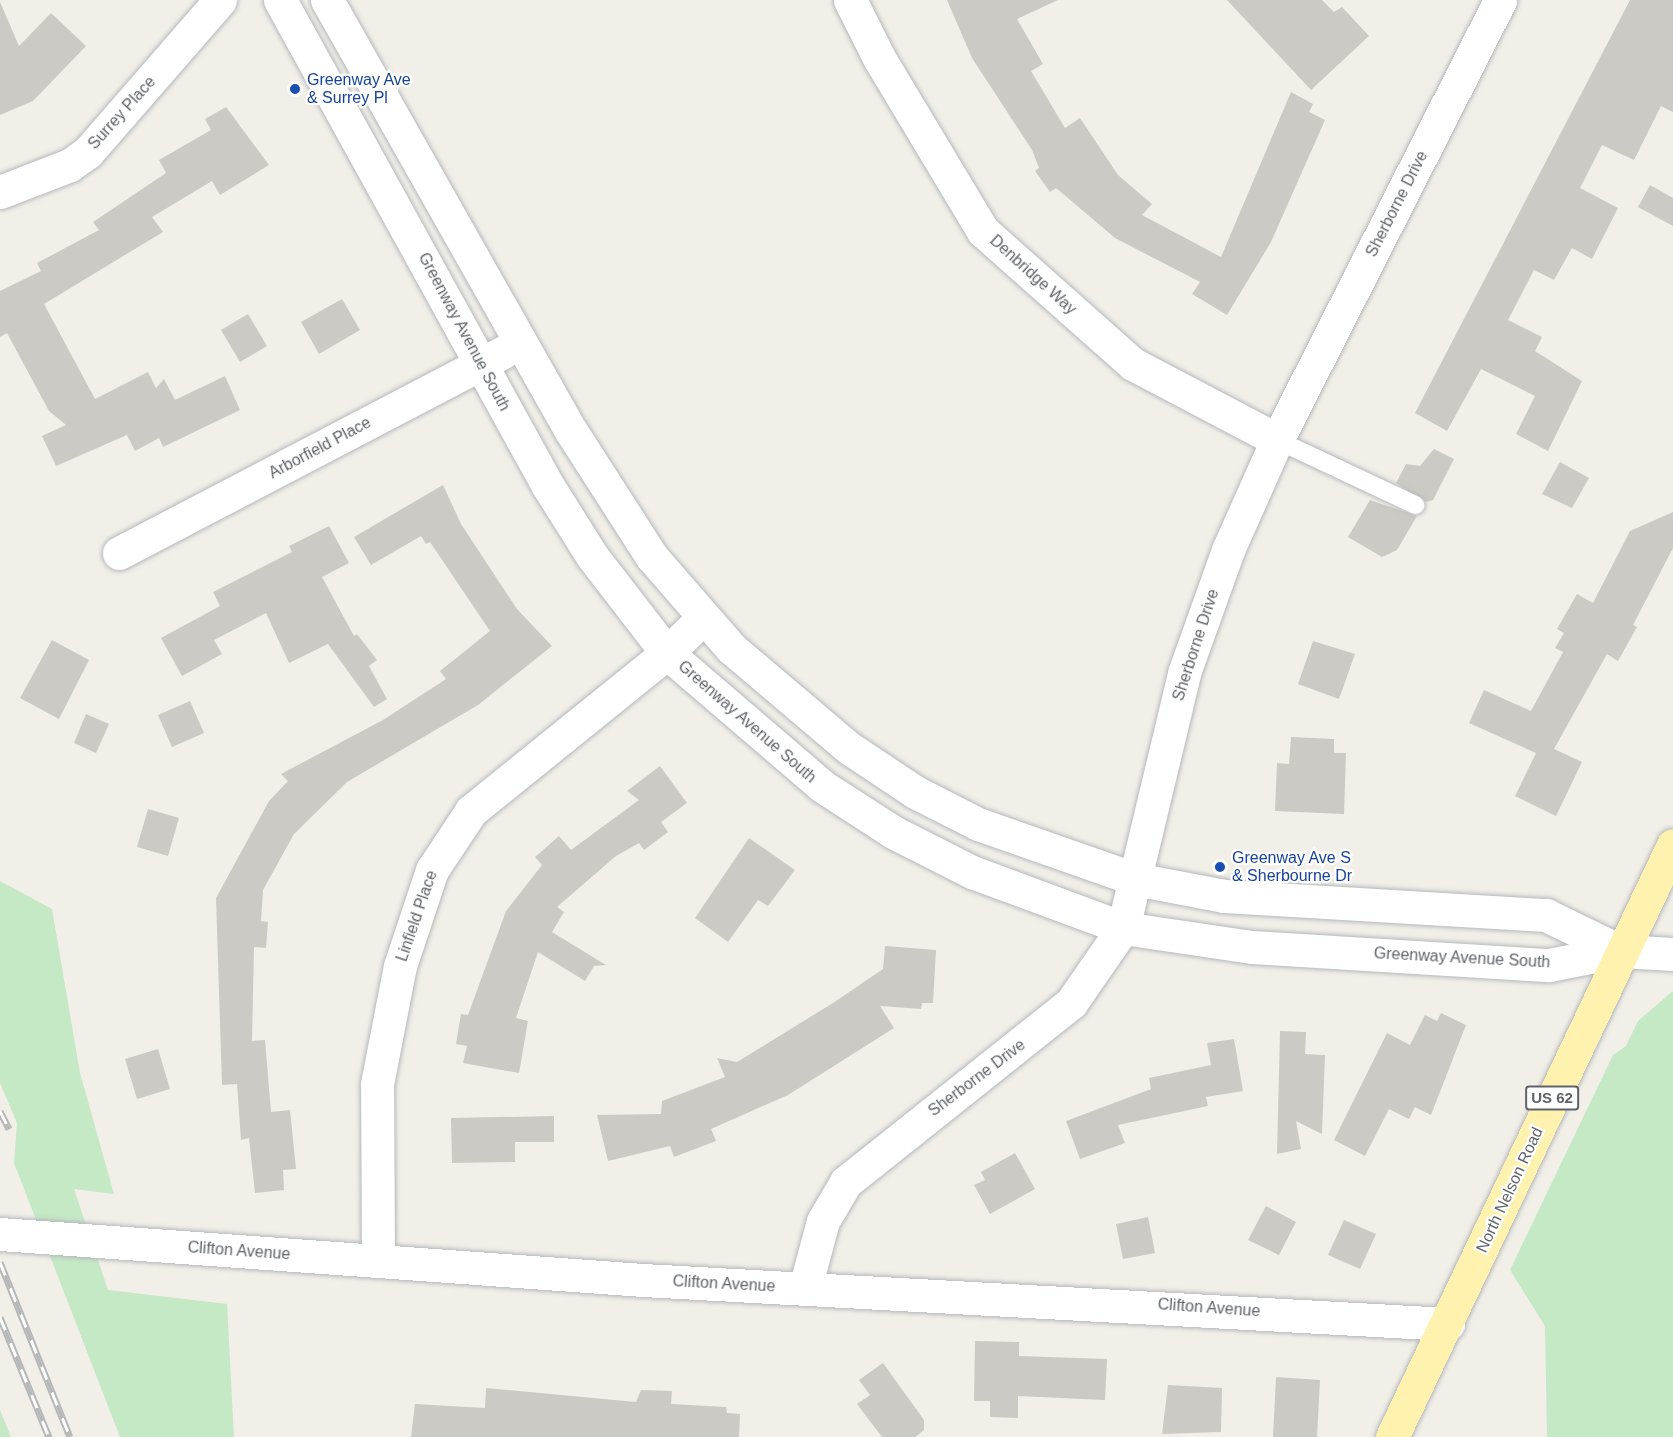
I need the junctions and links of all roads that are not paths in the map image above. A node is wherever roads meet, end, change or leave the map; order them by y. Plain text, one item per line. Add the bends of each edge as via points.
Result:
1 (220, 0) edge
2 (280, 0) edge
3 (327, 0) edge
4 (850, 0) edge
5 (1493, 3) edge
6 (0, 192) edge
7 (521, 342) junction
8 (483, 363) junction
9 (1277, 440) junction
10 (1415, 505) dead end
11 (119, 553) dead end
12 (703, 618) junction
13 (667, 653) junction
14 (1673, 845) edge
15 (1135, 879) junction
16 (1123, 928) junction
17 (1620, 951) junction
18 (1673, 954) edge
19 (0, 1234) edge
20 (378, 1261) junction
21 (805, 1288) junction
22 (1448, 1324) junction
23 (1392, 1437) edge

1 - 6 street, Surrey Place via 88,152 44,177
2 - 8 street, Greenway Avenue South
3 - 7 street
4 - 9 street, Denbridge Way via 879,58 983,231 1133,364
5 - 9 street, Sherborne Drive
7 - 8 street, Arborfield Place
7 - 12 street via 612,499
8 - 11 street, Arborfield Place
8 - 13 street, Greenway Avenue South via 567,516
9 - 10 lane
9 - 15 street, Sherborne Drive via 1228,550 1184,673
12 - 13 street, Linfield Place
12 - 15 street via 790,702 915,792 1041,849
13 - 16 street, Greenway Avenue South via 822,786 893,832 972,872
13 - 20 street, Linfield Place via 471,811 432,870 400,966 377,1084
14 - 17 main road, North Nelson Road / US 62
15 - 16 street, Sherborne Drive
15 - 17 street via 1224,896 1546,915
16 - 17 street, Greenway Avenue South via 1252,947 1549,964
16 - 21 street, Sherborne Drive via 1071,1004 846,1182 823,1221
17 - 18 street
17 - 22 main road, North Nelson Road / US 62
19 - 20 street, Clifton Avenue
20 - 21 street, Clifton Avenue
21 - 22 street, Clifton Avenue
22 - 23 main road, North Nelson Road / US 62

